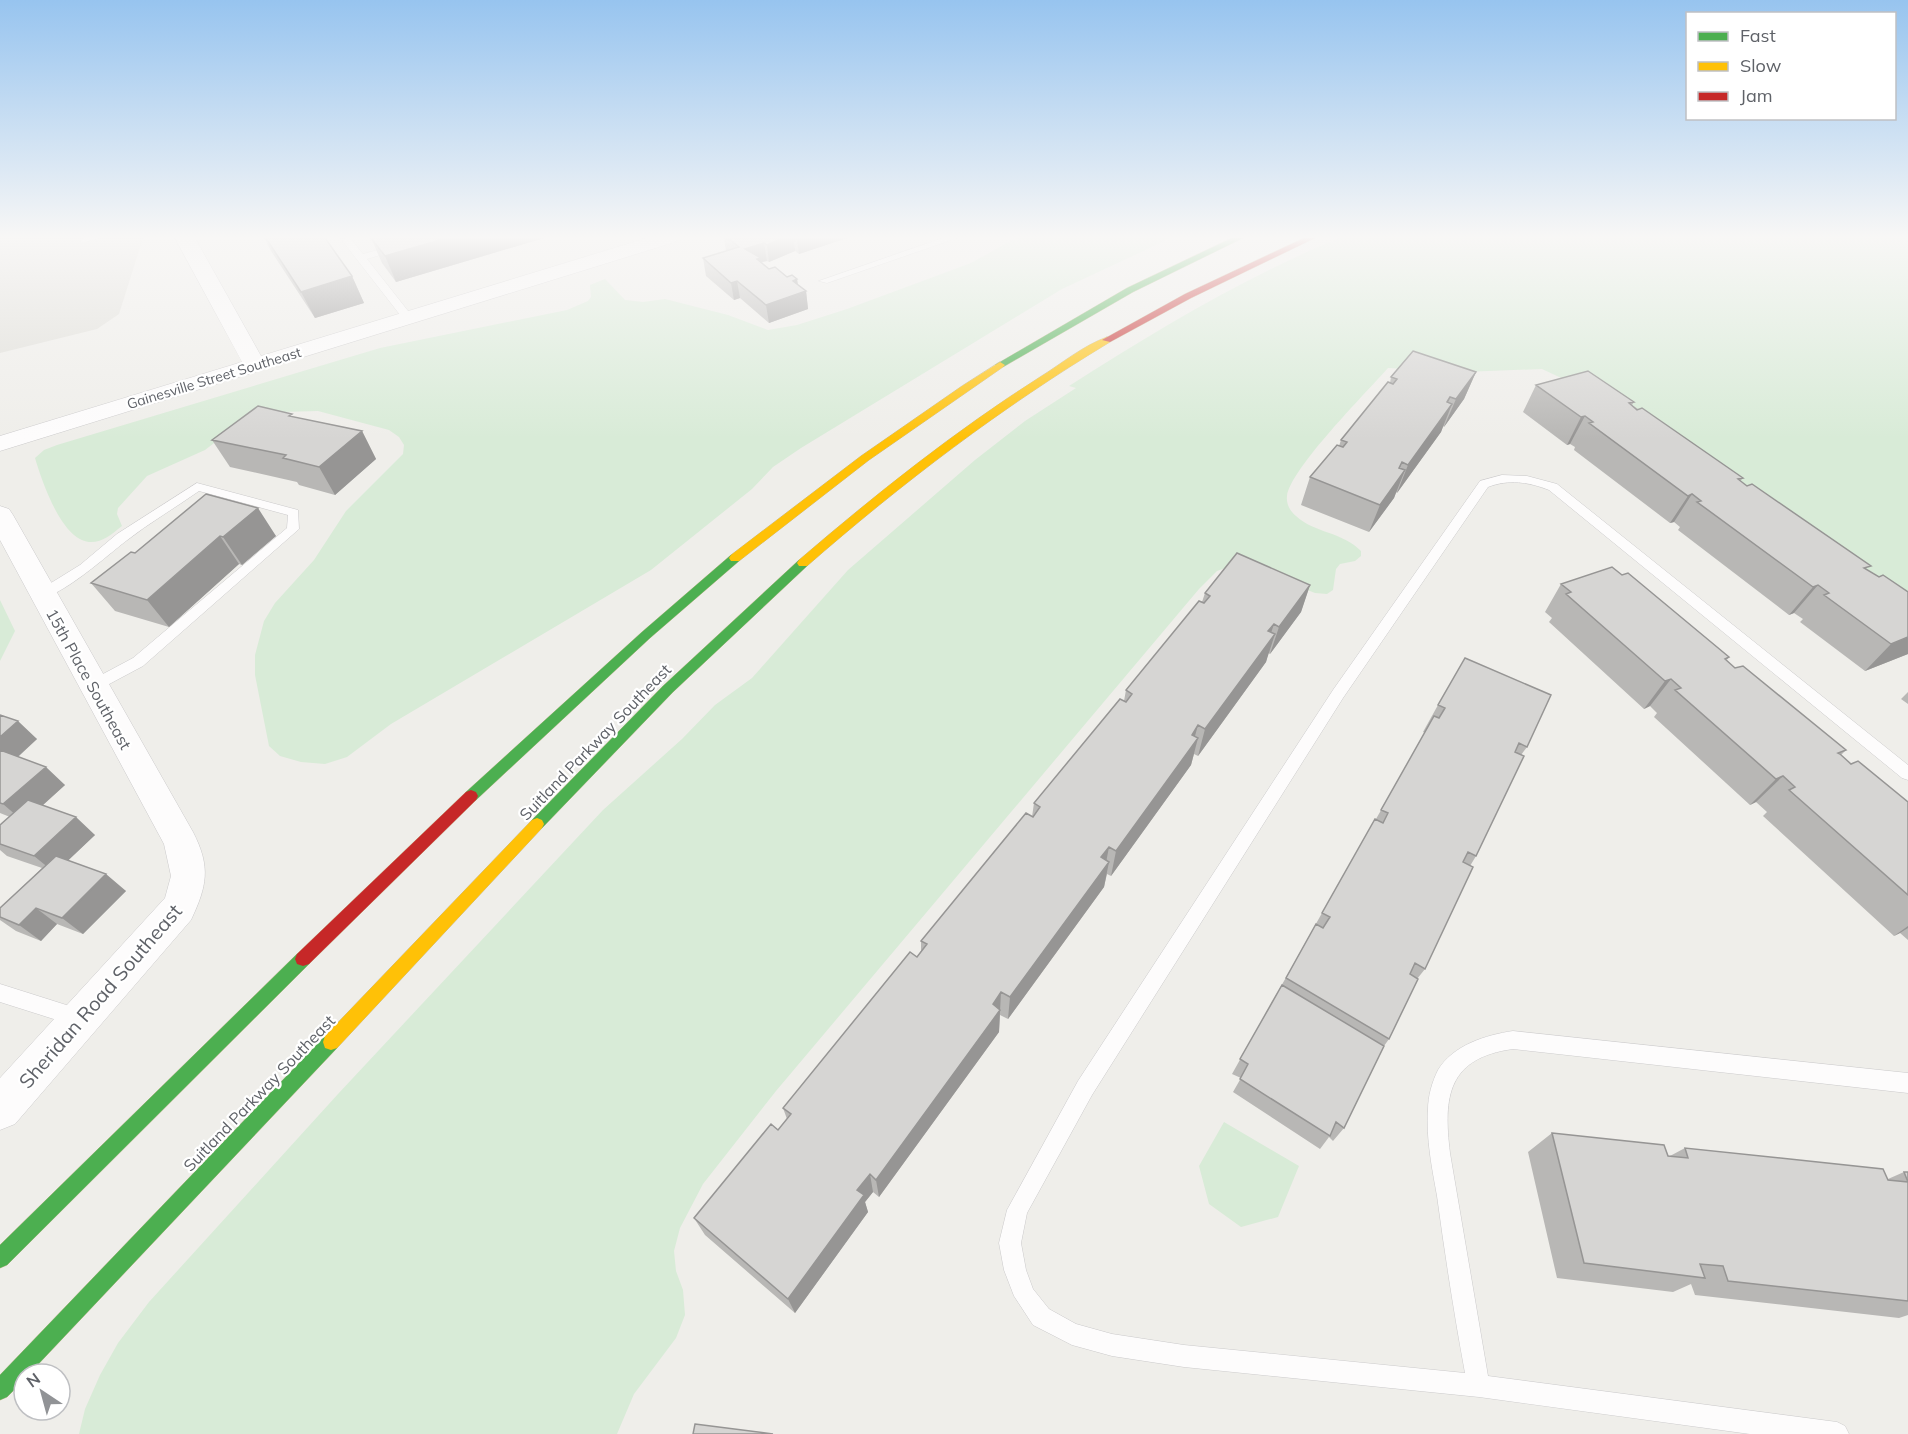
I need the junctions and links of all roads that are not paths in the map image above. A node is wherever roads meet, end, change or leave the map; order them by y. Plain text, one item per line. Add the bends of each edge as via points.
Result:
1 (222, 305) edge
2 (398, 305) edge
3 (451, 305) edge
4 (1102, 305) edge
5 (1172, 305) edge
6 (408, 318) junction
7 (255, 365) junction
8 (0, 444) edge
9 (0, 515) edge
10 (43, 594) junction
11 (93, 686) junction
12 (1908, 774) edge
13 (180, 842) joint
14 (0, 993) edge
15 (81, 1019) junction
16 (1908, 1083) edge
17 (0, 1109) edge
18 (0, 1258) edge
19 (1479, 1386) junction
20 (0, 1390) edge
21 (1837, 1434) edge

1 - 7 street
2 - 6 lane
3 - 6 street, Gainesville Street Southeast
4 - 18 highway via 961,388 845,469 713,574 544,726 374,889
5 - 20 highway, Suitland Parkway Southeast via 1032,387 911,475 764,598 664,692
6 - 7 street, Gainesville Street Southeast
7 - 8 street, Gainesville Street Southeast
9 - 10 street, 15th Place Southeast
10 - 11 street, 15th Place Southeast
10 - 11 lane via 197,487 294,513 293,529 138,662
11 - 13 street, 15th Place Southeast
12 - 19 lane via 1553,488 1533,479 1496,479 1484,484 1455,523 1338,694 1084,1088 1017,1210 1010,1243 1025,1296 1041,1317 1072,1334 1112,1345 1184,1356
13 - 15 street, Sheridan Road Southeast via 191,874 181,904
14 - 15 lane
15 - 17 street, Sheridan Road Southeast
16 - 19 lane via 1513,1040 1496,1042 1458,1063 1442,1086 1436,1121 1457,1271
19 - 21 lane

